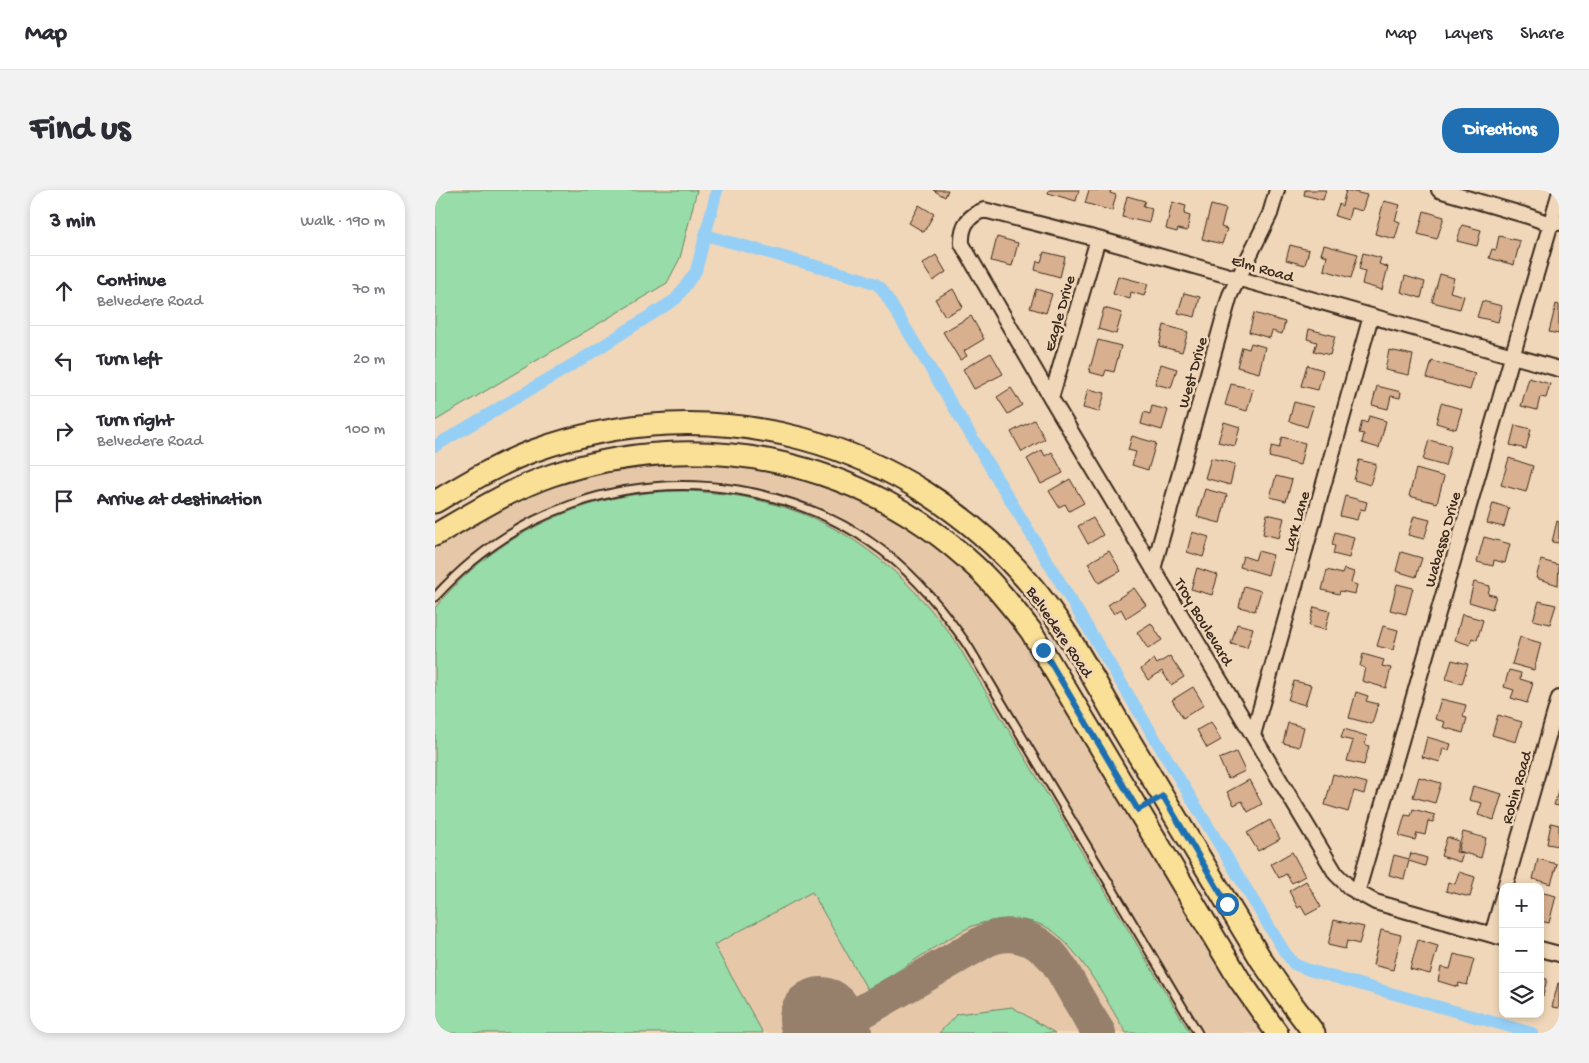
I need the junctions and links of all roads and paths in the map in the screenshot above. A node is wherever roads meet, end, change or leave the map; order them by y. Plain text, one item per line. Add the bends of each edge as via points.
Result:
1 (1277, 190) edge
2 (1439, 190) edge
3 (1559, 195) edge
4 (1555, 224) edge
5 (963, 226) joint
6 (1098, 239) junction
7 (1238, 278) junction
8 (1371, 316) junction
9 (1513, 356) junction
10 (1559, 369) edge
11 (1051, 398) junction
12 (435, 502) edge
13 (435, 535) edge
14 (1153, 569) junction
15 (435, 597) edge
16 (1559, 698) edge
17 (1253, 735) junction
18 (1163, 796) junction
19 (1138, 810) junction
20 (1506, 883) edge
21 (1357, 893) junction
22 (1499, 923) edge
23 (1497, 936) edge
24 (1544, 950) edge
25 (1559, 954) edge
26 (1198, 1033) edge
27 (1277, 1033) edge
28 (1314, 1033) edge

1 - 7 street, West Drive via 1270,214
2 - 4 street
3 - 4 street, Wabasso Drive
4 - 9 street, Wabasso Drive
5 - 6 street, Elm Road via 975,213 983,210
5 - 11 street, Troy Boulevard via 962,244
6 - 7 street, Elm Road
6 - 11 street, Eagle Drive
7 - 8 street, Elm Road
7 - 14 street, West Drive via 1230,295
8 - 9 street, Elm Road
8 - 17 street, Lark Lane
9 - 10 street, Elm Road
9 - 21 street, Wabasso Drive
11 - 14 street, Troy Boulevard
12 - 18 main road, Belvedere Road via 490,470 530,452 580,437 637,426 702,424 746,427 788,435 853,455 911,483 947,507 983,534 1029,582 1071,641
13 - 19 main road, Belvedere Road via 530,483 594,463 637,456 694,452 742,456 792,466 848,484 888,503 926,527 965,558 1000,593 1031,631
14 - 17 street, Troy Boulevard
15 - 26 lane via 478,556 534,520 572,504 632,488 688,485 757,493 797,504 859,535 884,552 925,590 969,646
16 - 20 street, Robin Road
17 - 21 street, Troy Boulevard via 1331,866
18 - 19 main road
18 - 28 main road, Belvedere Road via 1273,979
19 - 27 main road, Belvedere Road via 1239,979
21 - 23 street, Troy Boulevard via 1375,902
22 - 23 street
24 - 25 street

